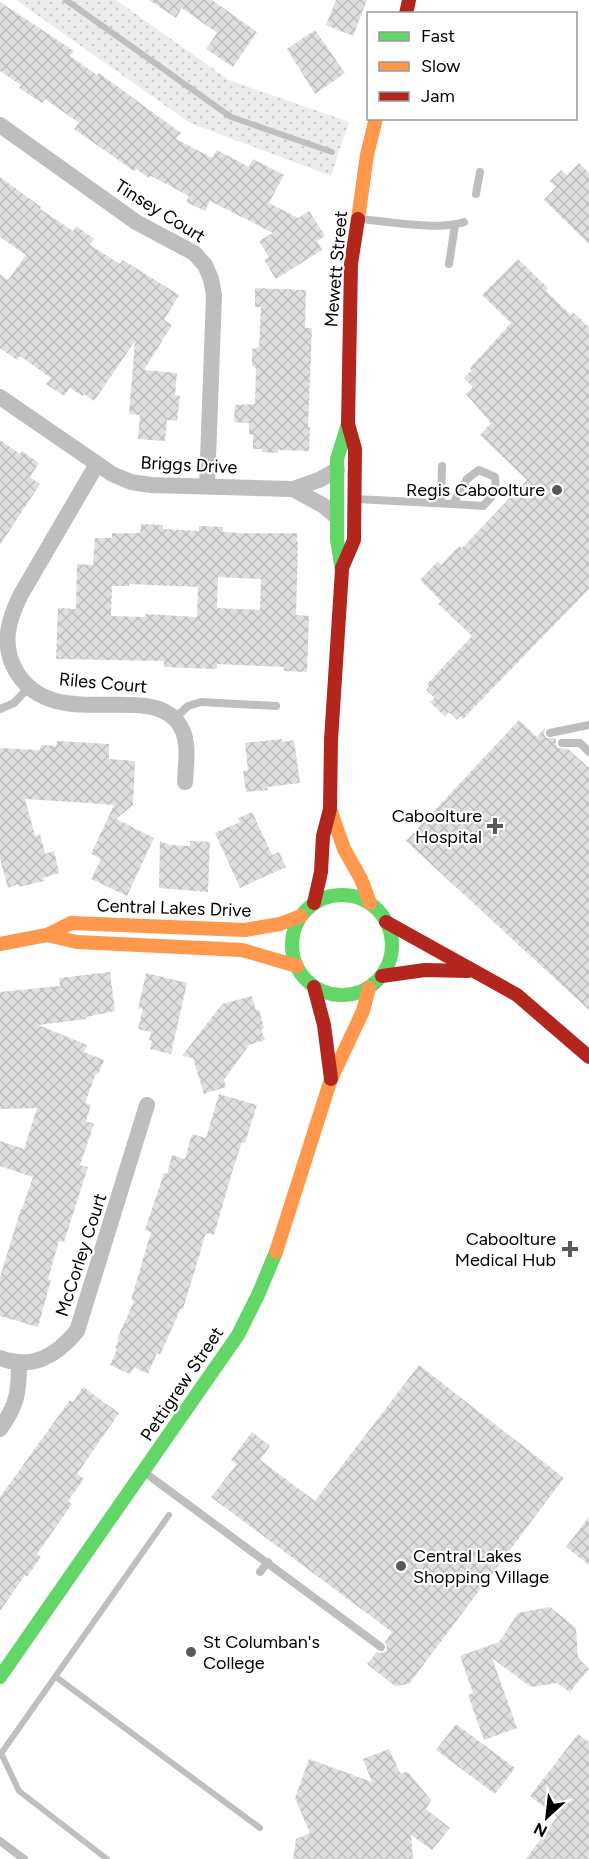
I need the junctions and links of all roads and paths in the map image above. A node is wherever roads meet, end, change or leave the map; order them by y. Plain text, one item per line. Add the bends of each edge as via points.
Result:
1 (376, 120) edge
2 (0, 125) edge
3 (480, 172) dead end
4 (476, 194) dead end
5 (358, 219) junction
6 (464, 222) dead end
7 (454, 225) junction
8 (449, 264) dead end
9 (0, 397) edge
10 (348, 424) junction
11 (98, 464) junction
12 (442, 466) dead end
13 (337, 470) junction
14 (207, 486) junction
15 (293, 489) junction
16 (355, 499) junction
17 (441, 503) junction
18 (453, 504) junction
19 (336, 516) junction
20 (342, 568) junction
21 (29, 687) junction
22 (276, 706) dead end
23 (0, 709) edge
24 (175, 718) junction
25 (589, 725) edge
26 (550, 733) dead end
27 (562, 743) dead end
28 (585, 744) edge
29 (589, 752) edge
30 (185, 782) dead end
31 (330, 809) junction
32 (314, 903) junction
33 (370, 903) junction
34 (301, 916) junction
35 (386, 922) junction
36 (46, 935) junction
37 (0, 944) edge
38 (297, 966) junction
39 (472, 971) junction
40 (382, 976) junction
41 (314, 987) junction
42 (369, 988) junction
43 (589, 1057) edge
44 (332, 1079) junction
45 (147, 1105) dead end
46 (0, 1358) edge
47 (19, 1363) junction
48 (0, 1429) edge
49 (143, 1472) junction
50 (268, 1562) junction
51 (260, 1572) dead end
52 (381, 1647) dead end
53 (0, 1677) edge
54 (0, 1841) edge
55 (24, 1859) edge

1 - 5 main road, Mewett Street
2 - 14 street, Tinsey Court via 136,222 194,253 205,266 214,295
3 - 4 lane
5 - 7 lane
5 - 10 main road, Mewett Street via 350,288
6 - 7 lane
7 - 8 lane
9 - 11 street, Briggs Drive
10 - 13 main road, Mewett Street
10 - 16 main road, Mewett Street via 355,449
11 - 14 street, Briggs Drive via 131,482
11 - 21 street, Riles Court via 12,613 7,646 10,661
12 - 17 lane
13 - 15 street, Briggs Drive
13 - 19 main road, Mewett Street
14 - 15 street, Briggs Drive
15 - 19 street, Briggs Drive
16 - 17 lane
16 - 20 main road, Mewett Street via 354,540
17 - 18 lane
18 - 18 lane via 466,479 479,470 495,477 496,492 483,506
19 - 20 main road, Mewett Street
20 - 31 main road, Mewett Street
21 - 23 lane
21 - 24 street, Riles Court via 56,701 151,707
22 - 24 lane via 201,702 188,706
24 - 30 street via 187,742
25 - 26 lane
27 - 28 lane
28 - 29 lane
31 - 32 main road, Mewett Street via 322,836 321,872
31 - 33 main road, Mewett Street
32 - 33 main road via 342,895
32 - 34 main road
33 - 35 main road
34 - 36 main road, Central Lakes Drive via 245,930 72,923
34 - 38 main road via 292,940
35 - 39 main road
35 - 40 main road via 392,950
36 - 37 main road, Central Lakes Drive
36 - 38 main road, Central Lakes Drive via 77,942 242,951
38 - 41 main road
39 - 40 main road via 438,968
39 - 43 main road via 517,995
40 - 42 main road
41 - 42 main road via 341,995
41 - 44 main road, Pettigrew Street
42 - 44 main road, Pettigrew Street via 363,1011
44 - 49 main road, Pettigrew Street via 277,1249 258,1295 238,1335
45 - 47 street, McCorley Court via 77,1331 51,1356
46 - 47 street, McCorley Court
47 - 48 street via 18,1395
49 - 50 lane
49 - 53 main road, Pettigrew Street
50 - 51 lane
50 - 52 lane
54 - 55 lane

